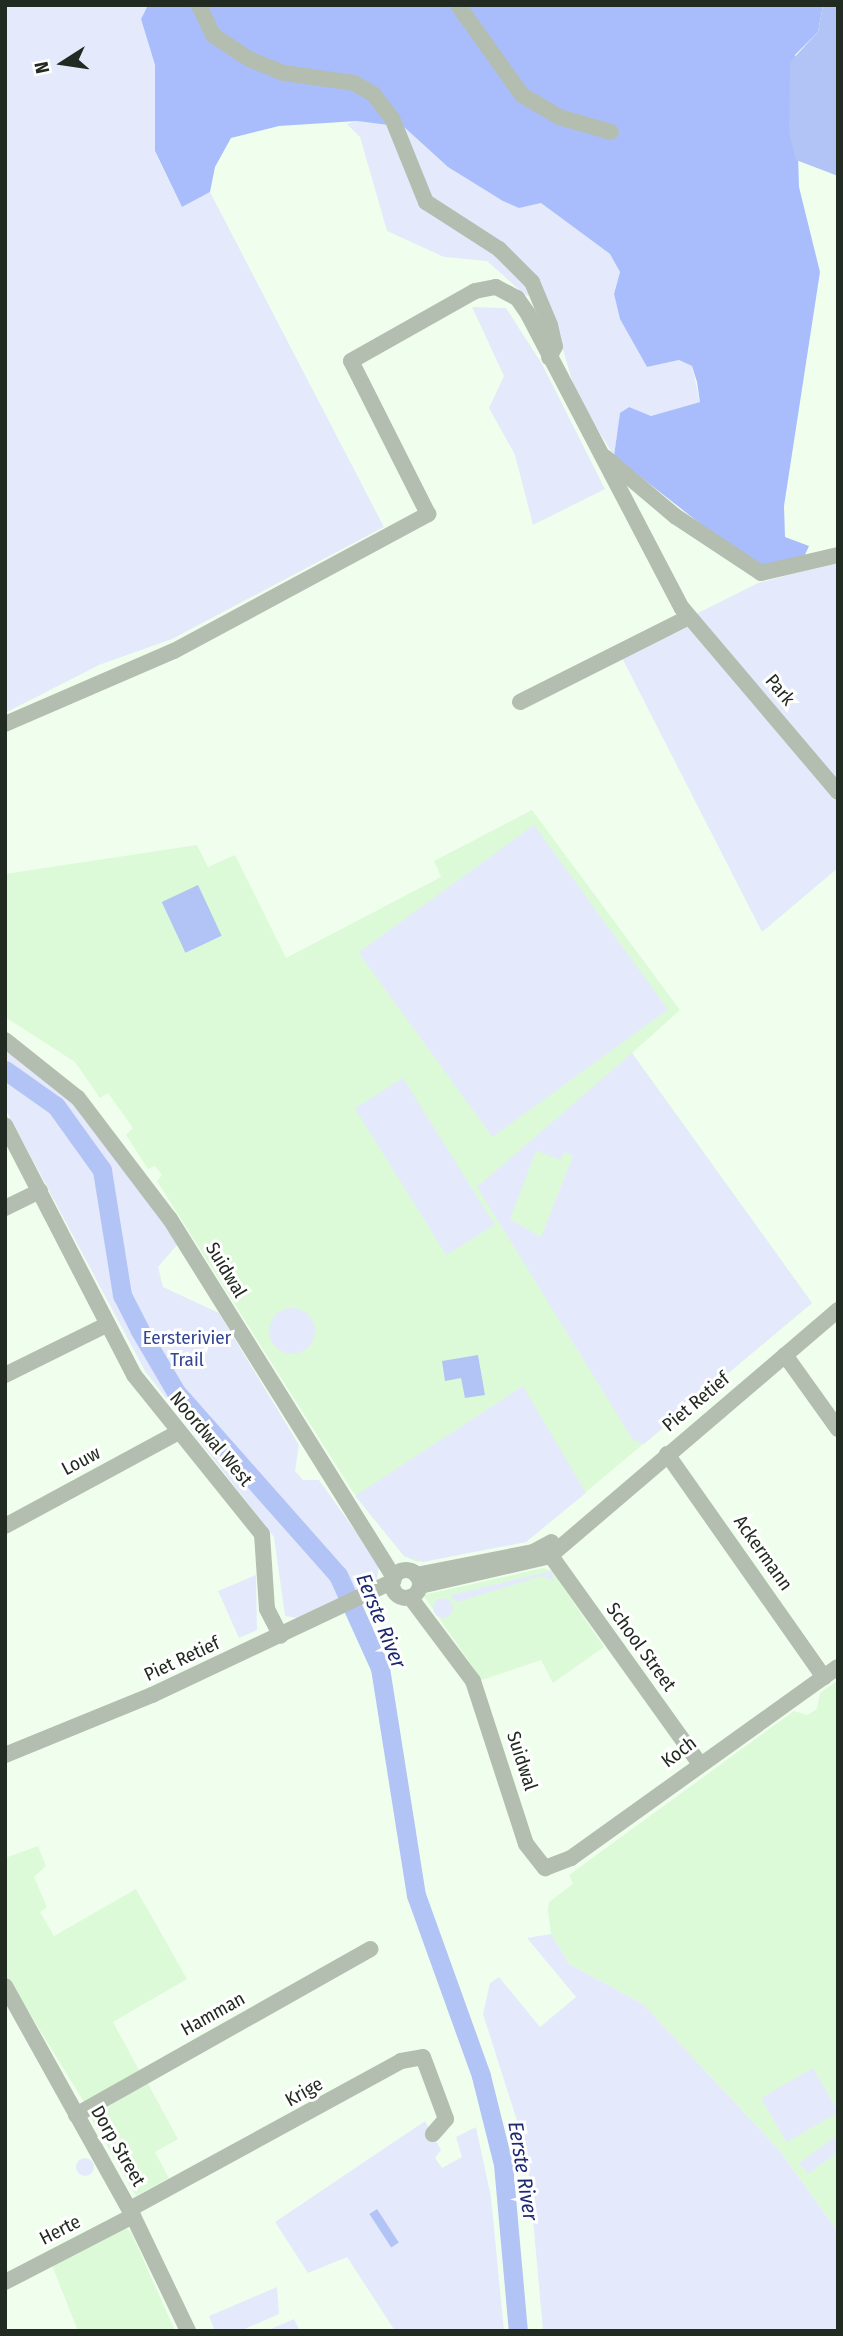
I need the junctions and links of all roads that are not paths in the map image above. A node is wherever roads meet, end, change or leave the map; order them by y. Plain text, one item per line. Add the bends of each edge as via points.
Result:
1 (199, 5) edge
2 (458, 5) edge
3 (611, 132) dead end
4 (549, 358) junction
5 (601, 453) junction
6 (838, 555) edge
7 (689, 617) junction
8 (520, 702) dead end
9 (5, 724) edge
10 (838, 792) edge
11 (5, 1040) edge
12 (5, 1125) edge
13 (40, 1191) junction
14 (5, 1208) edge
15 (838, 1310) edge
16 (106, 1325) junction
17 (785, 1355) junction
18 (5, 1375) edge
19 (838, 1429) edge
20 (177, 1433) junction
21 (667, 1454) junction
22 (5, 1526) edge
23 (547, 1552) junction
24 (404, 1583) junction
25 (281, 1636) junction
26 (831, 1672) edge
27 (5, 1755) edge
28 (699, 1763) junction
29 (545, 1868) joint
30 (371, 1949) dead end
31 (5, 1986) edge
32 (76, 2115) junction
33 (433, 2134) dead end
34 (132, 2213) junction
35 (5, 2282) edge
36 (188, 2331) edge

1 - 4 street via 213,35 249,59 284,73 354,83 373,94 392,118 426,202 499,249 532,282 553,336
2 - 3 street via 522,95 559,117
4 - 5 street, Park
4 - 9 street, Park via 517,298 496,287 475,291 351,361 428,514 174,651
5 - 6 street via 752,570
5 - 7 street, Park
7 - 8 street
7 - 10 street, Park
11 - 24 street, Suidwal via 72,1092 170,1219 314,1457
12 - 13 street, Noordwal West
13 - 14 street
13 - 16 street, Noordwal West
15 - 17 street, Piet Retief
16 - 18 street
16 - 20 street, Noordwal West
17 - 19 street
17 - 21 street, Piet Retief
20 - 22 street, Louw
20 - 25 street, Noordwal West via 262,1534 267,1609
21 - 23 street, Piet Retief
21 - 26 street, Ackermann
23 - 24 street, Piet Retief
23 - 28 street, School Street
24 - 25 street, Piet Retief
24 - 29 street, Suidwal via 473,1681 526,1844
25 - 27 street, Piet Retief via 25,1752
26 - 28 street, Koch
28 - 29 street, Koch via 571,1858
30 - 32 street, Hamman
31 - 32 street, Dorp Street
32 - 34 street, Dorp Street
33 - 34 street, Krige via 446,2119 422,2057 401,2061
34 - 35 street, Herte
34 - 36 street, Dorp Street

